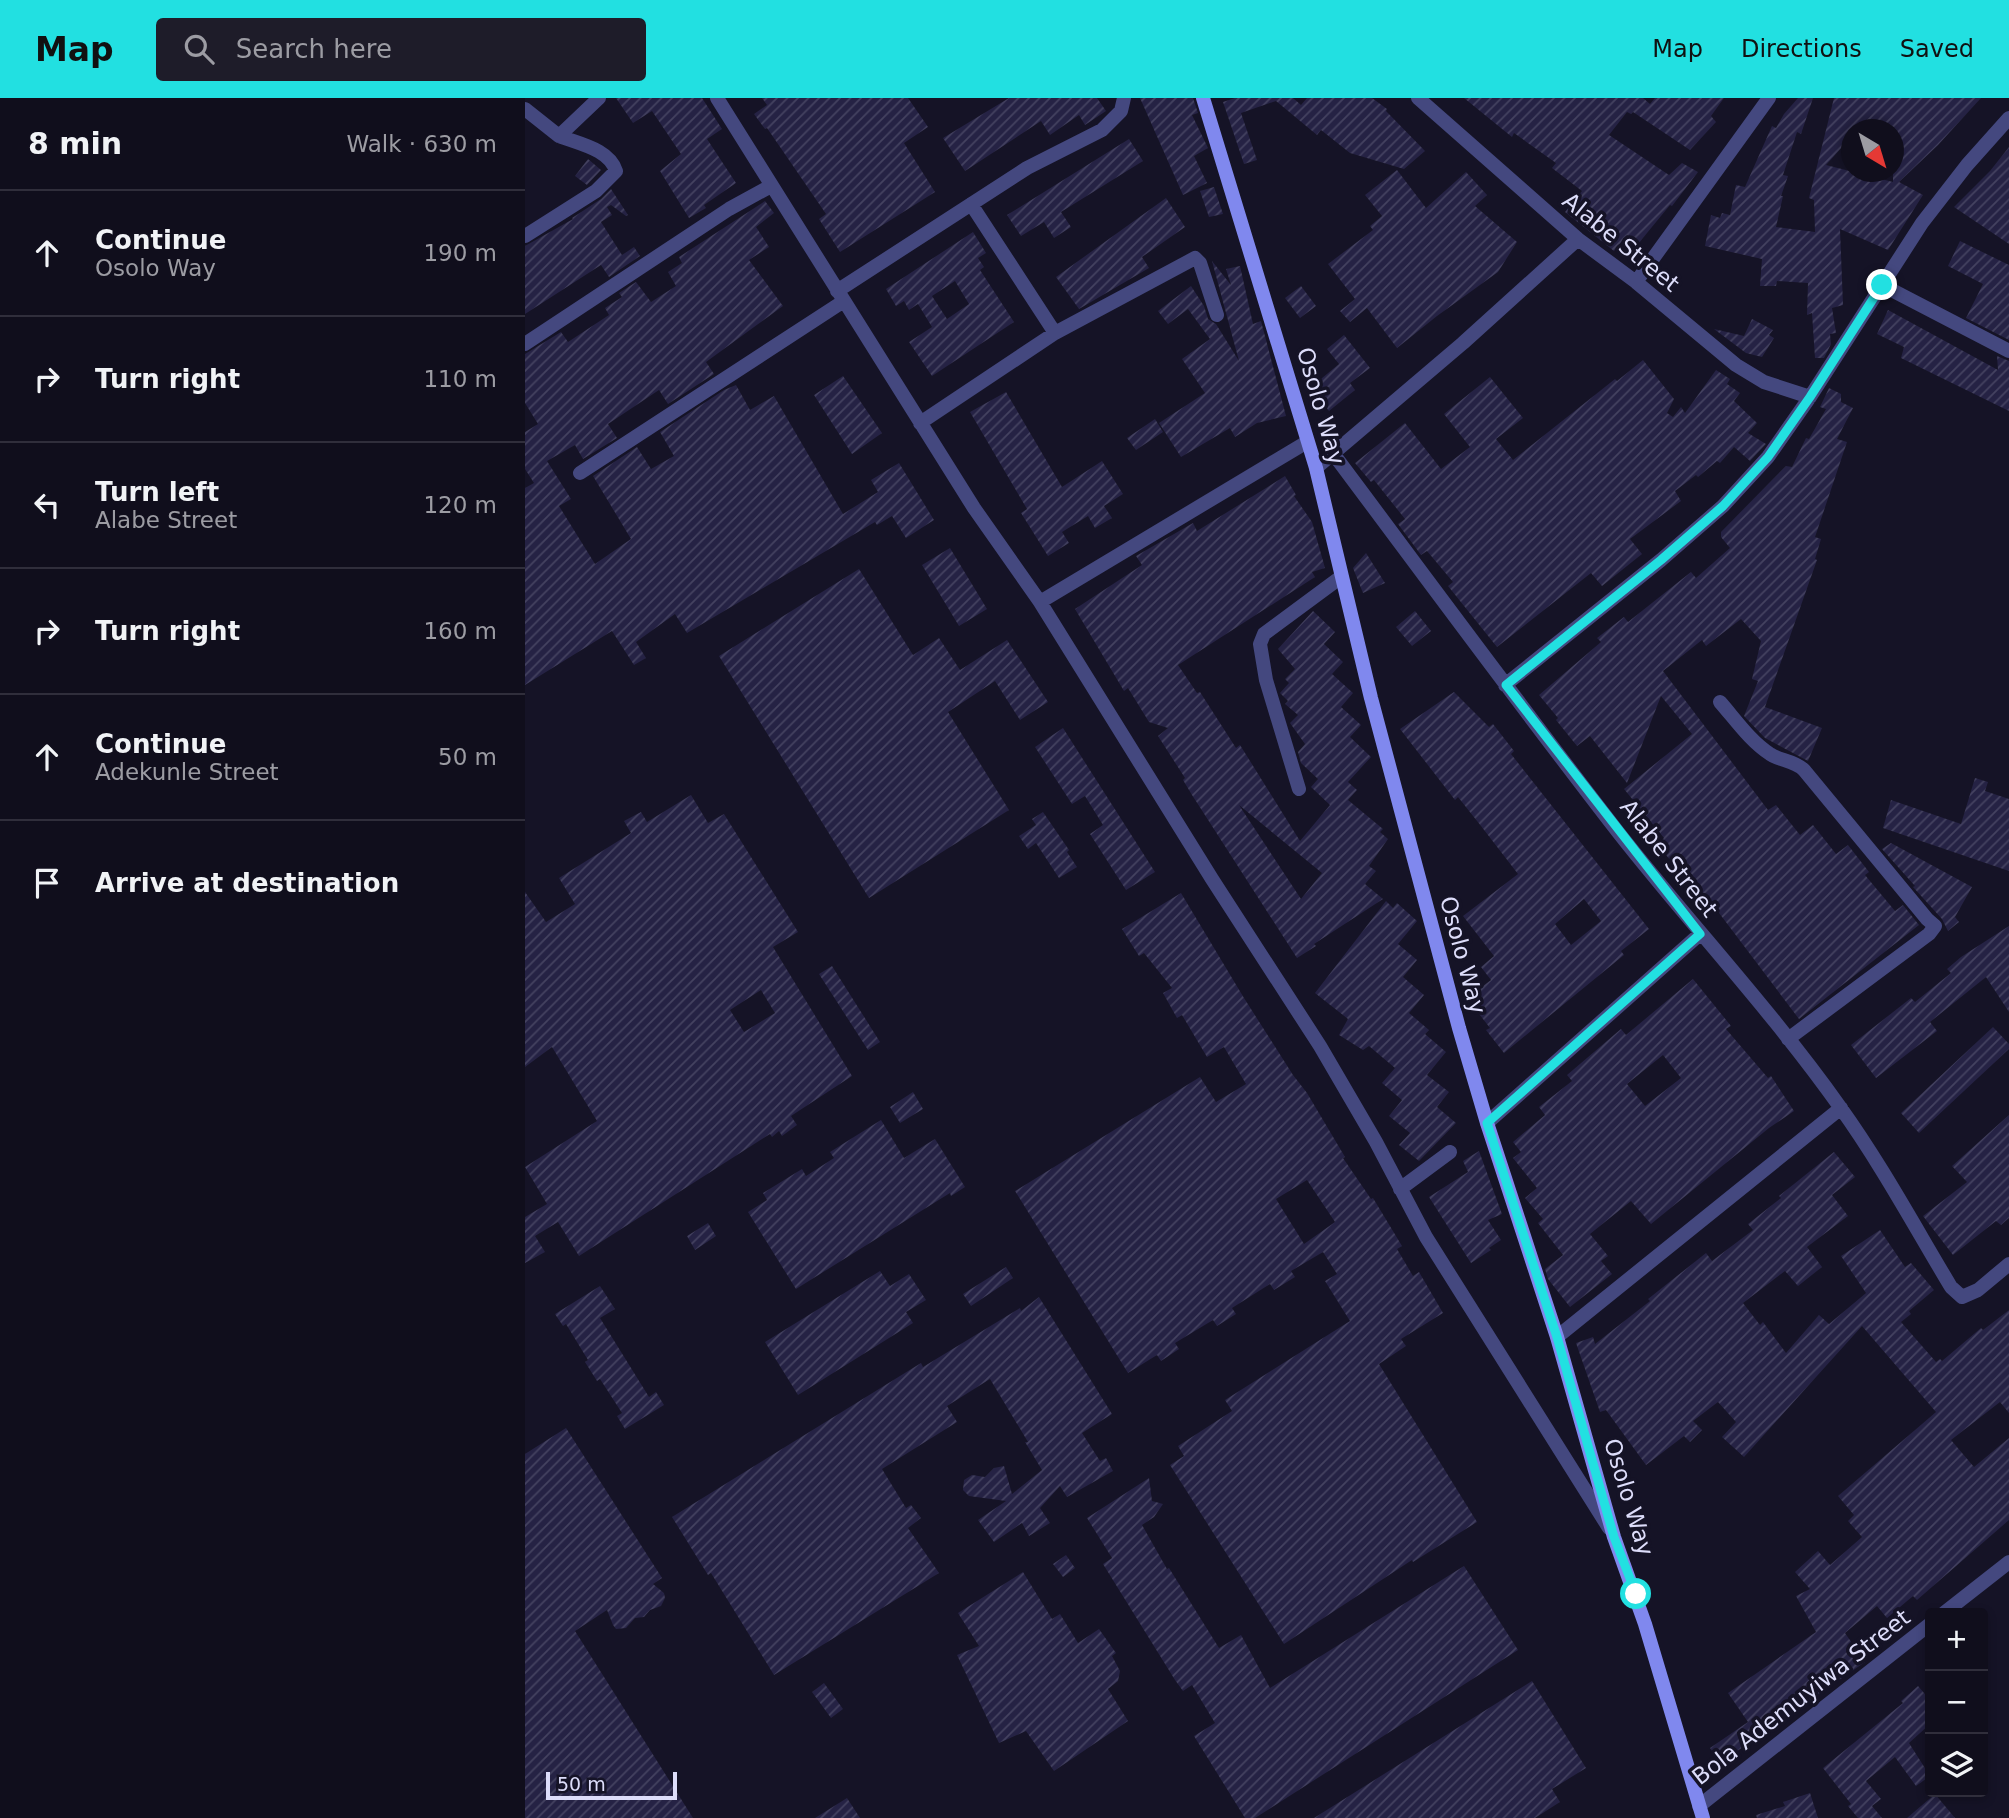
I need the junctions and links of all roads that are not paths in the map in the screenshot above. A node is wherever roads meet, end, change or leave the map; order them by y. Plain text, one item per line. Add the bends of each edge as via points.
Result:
1 (599, 98) edge
2 (717, 98) edge
3 (1124, 98) edge
4 (1203, 98) edge
5 (1418, 98) edge
6 (1762, 100) edge
7 (525, 109) edge
8 (2009, 118) edge
9 (559, 136) junction
10 (771, 186) junction
11 (971, 204) junction
12 (525, 236) edge
13 (1578, 239) junction
14 (1636, 282) junction
15 (1882, 285) junction
16 (840, 296) junction
17 (1216, 315) dead end
18 (1055, 333) junction
19 (525, 344) edge
20 (2009, 351) edge
21 (1810, 397) junction
22 (920, 423) junction
23 (1307, 442) junction
24 (1332, 452) junction
25 (1316, 468) junction
26 (580, 473) dead end
27 (1341, 577) junction
28 (1039, 602) junction
29 (1506, 685) junction
30 (1720, 702) dead end
31 (1300, 789) dead end
32 (1700, 934) junction
33 (1788, 1039) junction
34 (1842, 1108) junction
35 (1487, 1123) junction
36 (1450, 1152) dead end
37 (1400, 1189) junction
38 (2009, 1264) edge
39 (1557, 1337) junction
40 (1614, 1537) junction
41 (2009, 1562) edge
42 (1950, 1608) edge
43 (1925, 1628) edge
44 (1701, 1812) edge

1 - 9 street
2 - 10 street
3 - 11 street via 1121,111 1101,130 1027,168
4 - 23 main road, Osolo Way
5 - 13 street, Alabe Street
6 - 14 street
7 - 9 street
8 - 15 street via 1922,223
9 - 12 street via 603,153 616,171 596,191
10 - 16 street
10 - 19 street
11 - 16 street
11 - 18 street
13 - 14 street, Alabe Street
13 - 24 street
14 - 21 street, Alabe Street via 1736,365 1763,382
15 - 20 street
15 - 21 street
16 - 22 street
16 - 26 street
17 - 18 street via 1195,258
18 - 22 street
21 - 29 street via 1768,457 1723,506
22 - 28 street
23 - 25 main road, Osolo Way
23 - 28 street
24 - 25 street
24 - 29 street, Alabe Street
25 - 27 main road, Osolo Way
27 - 31 street via 1264,634 1260,644 1266,680
27 - 35 main road, Osolo Way
28 - 37 street via 1320,1046
29 - 32 street, Alabe Street
30 - 33 street via 1771,756 1804,770 1935,926
32 - 33 street, Alabe Street
32 - 35 street
33 - 34 street, Alabe Street
34 - 38 street, Alabe Street via 1951,1287 1962,1297
34 - 39 street
35 - 39 main road, Osolo Way
36 - 37 street
37 - 40 street
39 - 40 main road, Osolo Way
40 - 44 main road, Osolo Way
41 - 42 street, Bola Ademuyiwa Street
43 - 44 street, Bola Ademuyiwa Street

